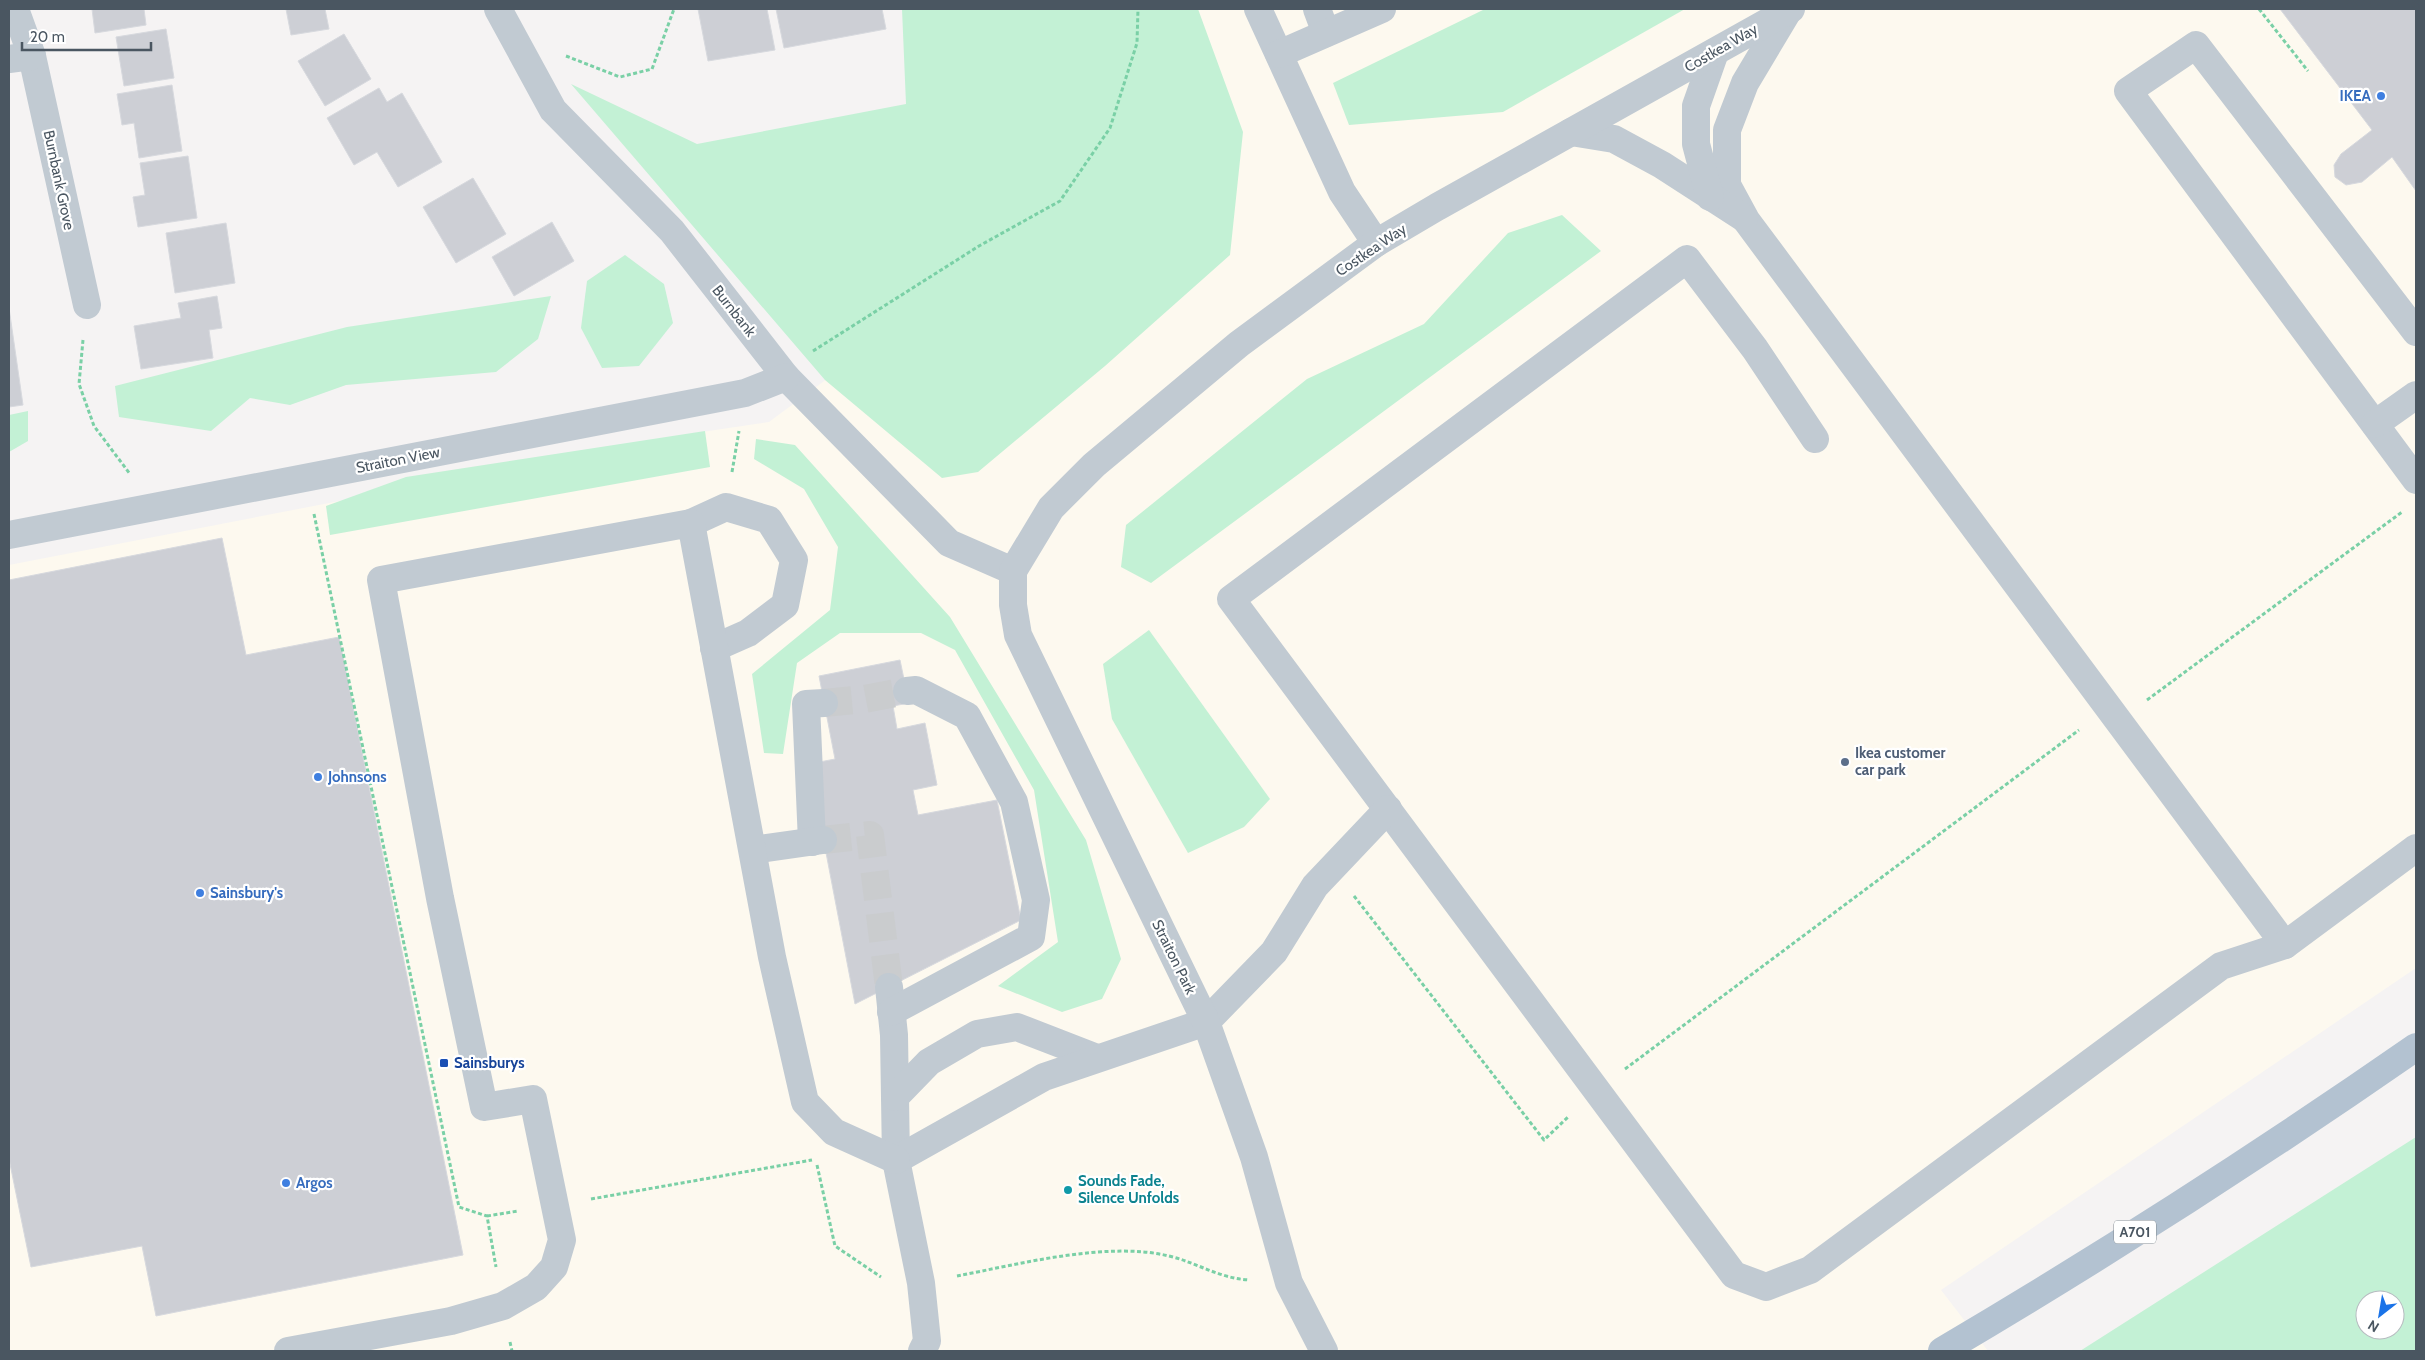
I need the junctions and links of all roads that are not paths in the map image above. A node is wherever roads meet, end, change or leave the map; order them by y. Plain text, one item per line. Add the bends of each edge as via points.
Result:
1 (16, 9) edge
2 (498, 9) edge
3 (1258, 9) edge
4 (1382, 9) edge
5 (1790, 9) edge
6 (1354, 14) edge
7 (1322, 21) edge
8 (1715, 52) junction
9 (1279, 54) junction
10 (20, 57) edge
11 (1571, 132) junction
12 (1710, 197) junction
13 (1746, 220) junction
14 (1376, 244) junction
15 (87, 305) road end
16 (2416, 332) edge
17 (786, 377) junction
18 (2416, 395) edge
19 (2376, 424) junction
20 (1815, 439) dead end
21 (2416, 480) edge
22 (690, 523) junction
23 (9, 535) edge
24 (1013, 571) junction
25 (714, 648) junction
26 (907, 691) tunnel mouth
27 (824, 703) tunnel mouth
28 (1388, 809) junction
29 (2416, 848) edge
30 (753, 850) junction
31 (2285, 946) junction
32 (1206, 1022) junction
33 (2416, 1046) edge
34 (1097, 1058) junction
35 (895, 1097) junction
36 (896, 1160) junction
37 (288, 1351) edge
38 (922, 1351) edge
39 (1324, 1351) edge
40 (1942, 1351) edge

1 - 10 street, Burnbank Grove
2 - 17 street, Burnbank via 553,110 672,231
3 - 9 street
4 - 6 street
5 - 8 street, Costkea Way
5 - 13 street via 1745,83 1727,130 1727,185
6 - 7 street
7 - 9 street
8 - 11 street, Costkea Way
8 - 12 street via 1696,106 1696,144
9 - 14 street via 1342,192
10 - 15 street, Burnbank Grove
11 - 12 street via 1614,139 1662,165
11 - 14 street, Costkea Way
12 - 13 street
13 - 31 street
14 - 24 street, Costkea Way via 1239,344 1094,465 1051,508
16 - 19 street via 2196,45 2128,91
17 - 23 street, Straiton View via 745,393
17 - 24 street, Burnbank via 949,543
18 - 19 street
19 - 21 street
20 - 28 street via 1688,259 1230,599
22 - 25 street
22 - 25 street via 726,507 769,520 794,560 785,605 748,633
22 - 37 street via 381,580 440,898 484,1107 533,1099 562,1240 554,1267 536,1288 503,1306 451,1321
24 - 32 street, Straiton Park via 1013,605 1018,635
25 - 30 street
26 - 35 street via 916,690 967,716 1014,802 1036,900 1031,937 890,1000
27 - 30 street via 806,704 817,841
28 - 31 street via 1734,1276 1766,1287 1810,1270 2222,966
28 - 32 street via 1316,886 1274,952
29 - 31 street
30 - 36 street via 772,957 805,1102 834,1132
32 - 34 street
32 - 39 street, Straiton Park via 1254,1157 1289,1283
33 - 40 main road, A701 via 2326,1110 2019,1306
34 - 35 street via 1018,1026 978,1034 929,1062
34 - 36 street via 1044,1077
35 - 36 street
36 - 38 street via 921,1283 927,1341

